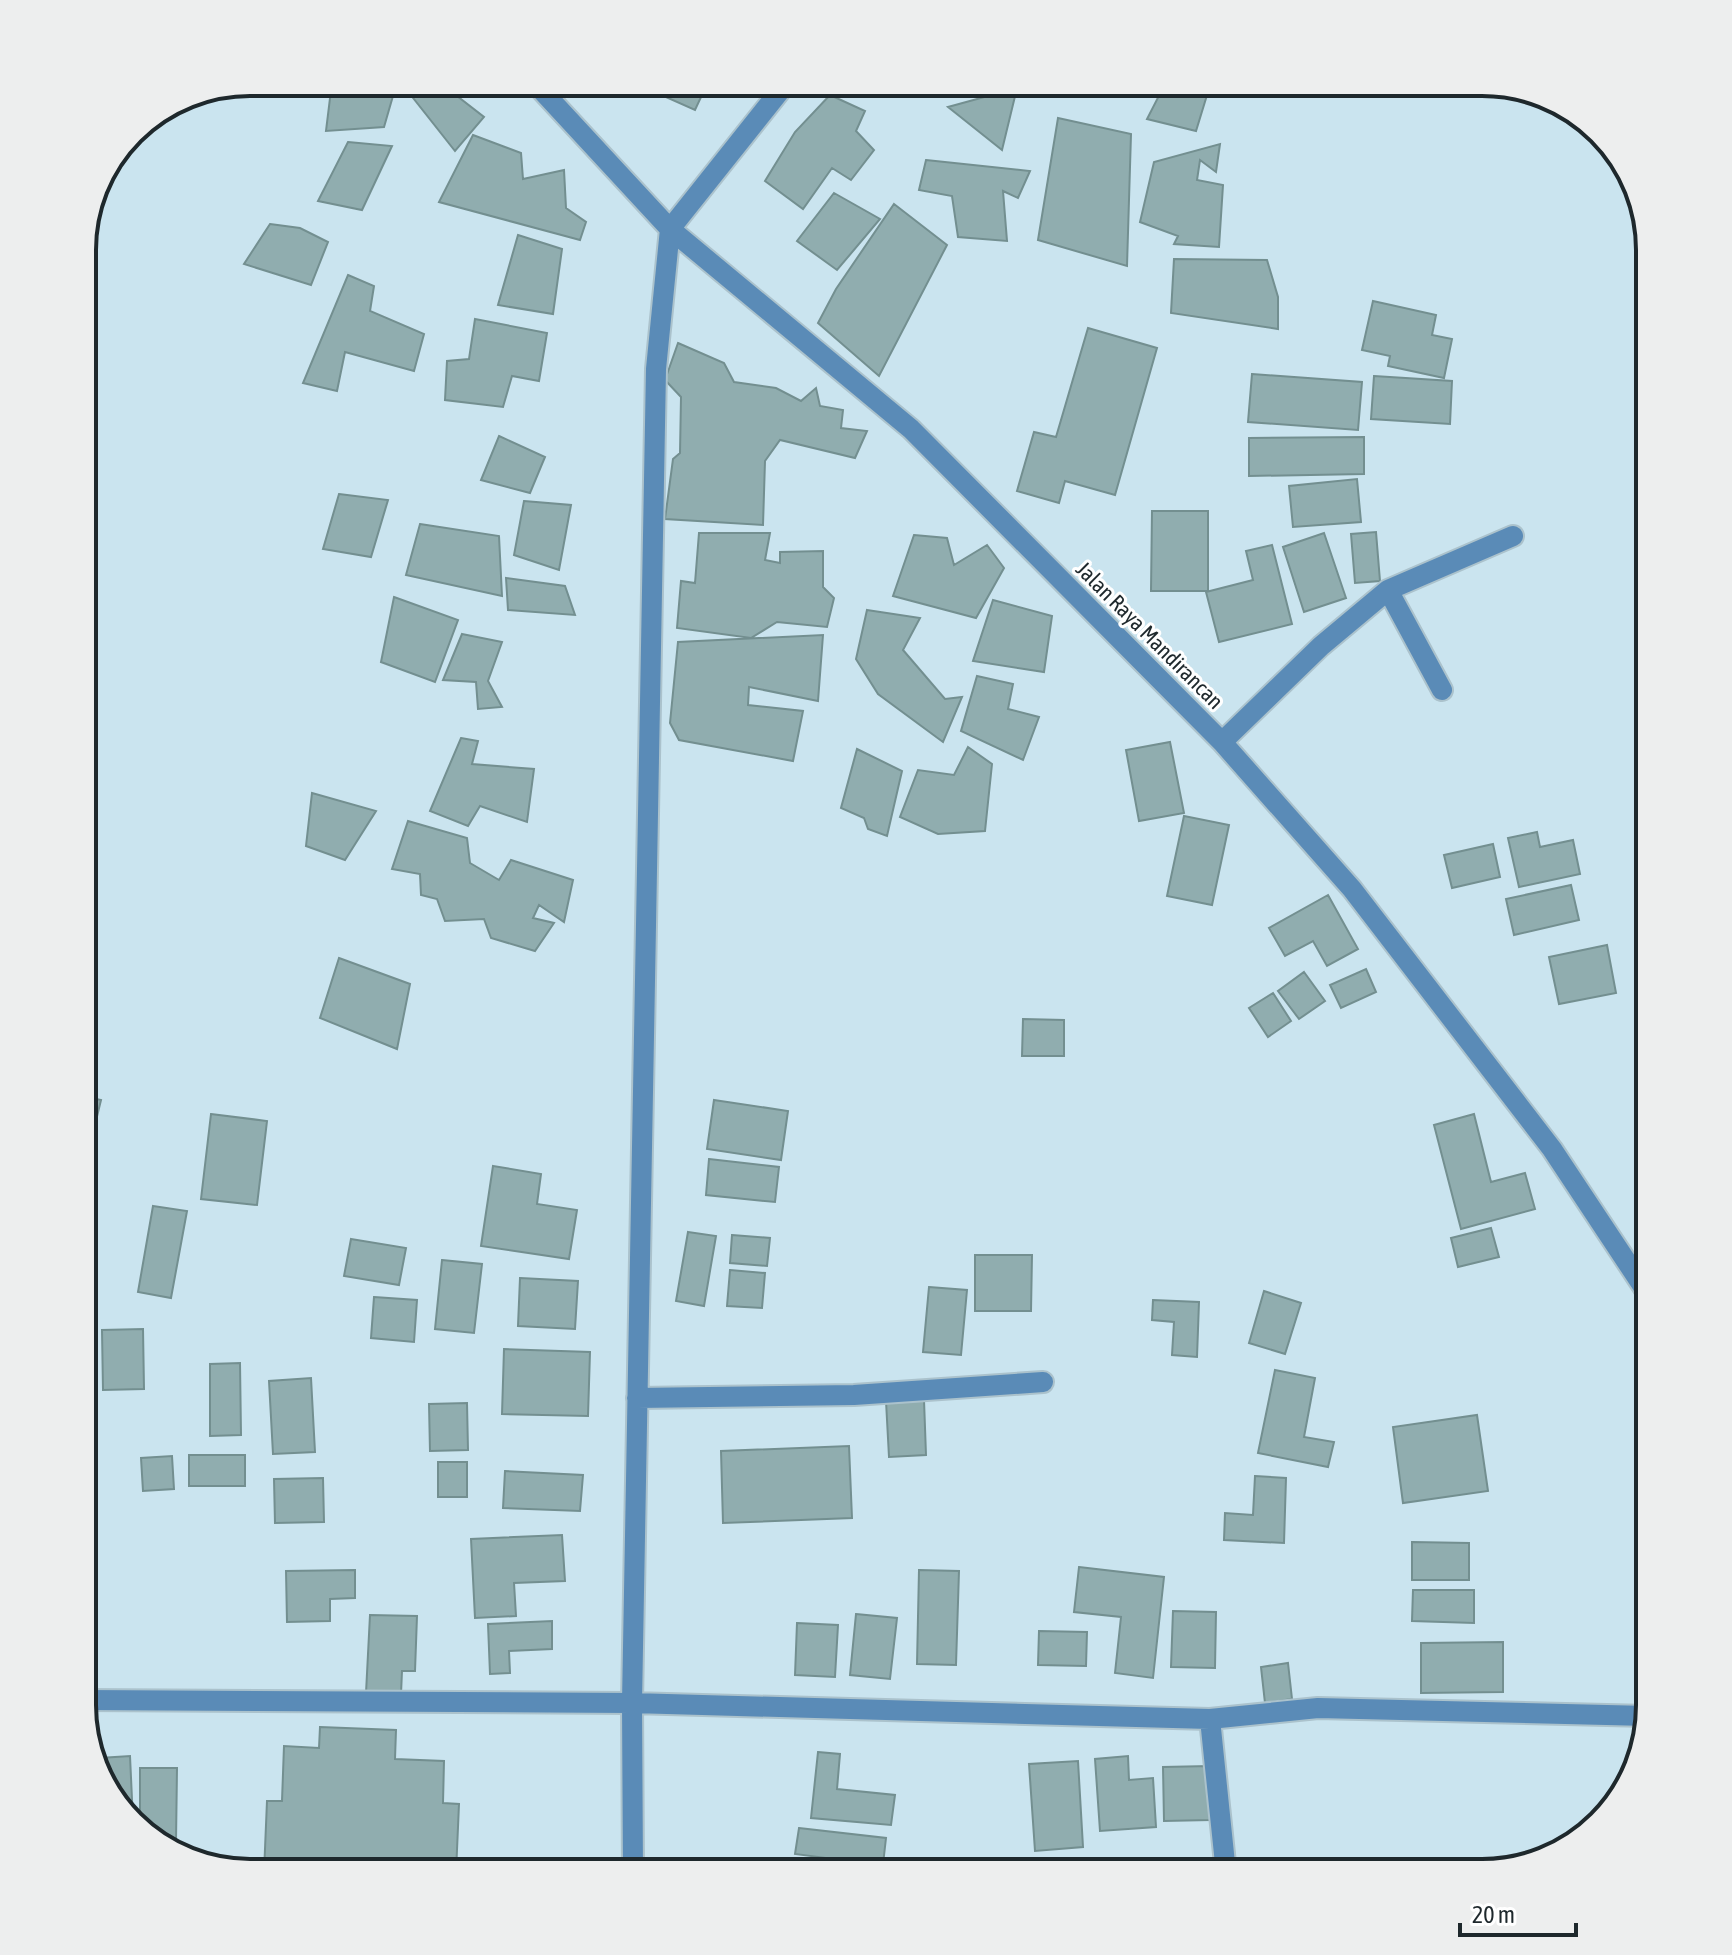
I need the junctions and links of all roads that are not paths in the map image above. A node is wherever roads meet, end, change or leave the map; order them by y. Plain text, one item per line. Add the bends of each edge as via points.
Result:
1 (547, 96) edge
2 (776, 96) edge
3 (670, 229) junction
4 (1513, 536) dead end
5 (1388, 590) junction
6 (1442, 690) dead end
7 (1222, 742) junction
8 (1636, 1277) edge
9 (1043, 1382) dead end
10 (637, 1398) junction
11 (96, 1700) edge
12 (632, 1703) junction
13 (1635, 1716) edge
14 (1210, 1719) junction
15 (633, 1859) edge
16 (1225, 1859) edge

1 - 3 street, Jalan Raya Mandirancan
2 - 3 street
3 - 7 street, Jalan Raya Mandirancan via 911,429
3 - 10 street via 656,369
4 - 5 street
5 - 6 street
5 - 7 street
7 - 8 street, Jalan Raya Mandirancan via 1352,889 1552,1149
9 - 10 street via 854,1395
10 - 12 street
11 - 12 street
12 - 14 street
12 - 15 street
13 - 14 street via 1318,1708
14 - 16 street

